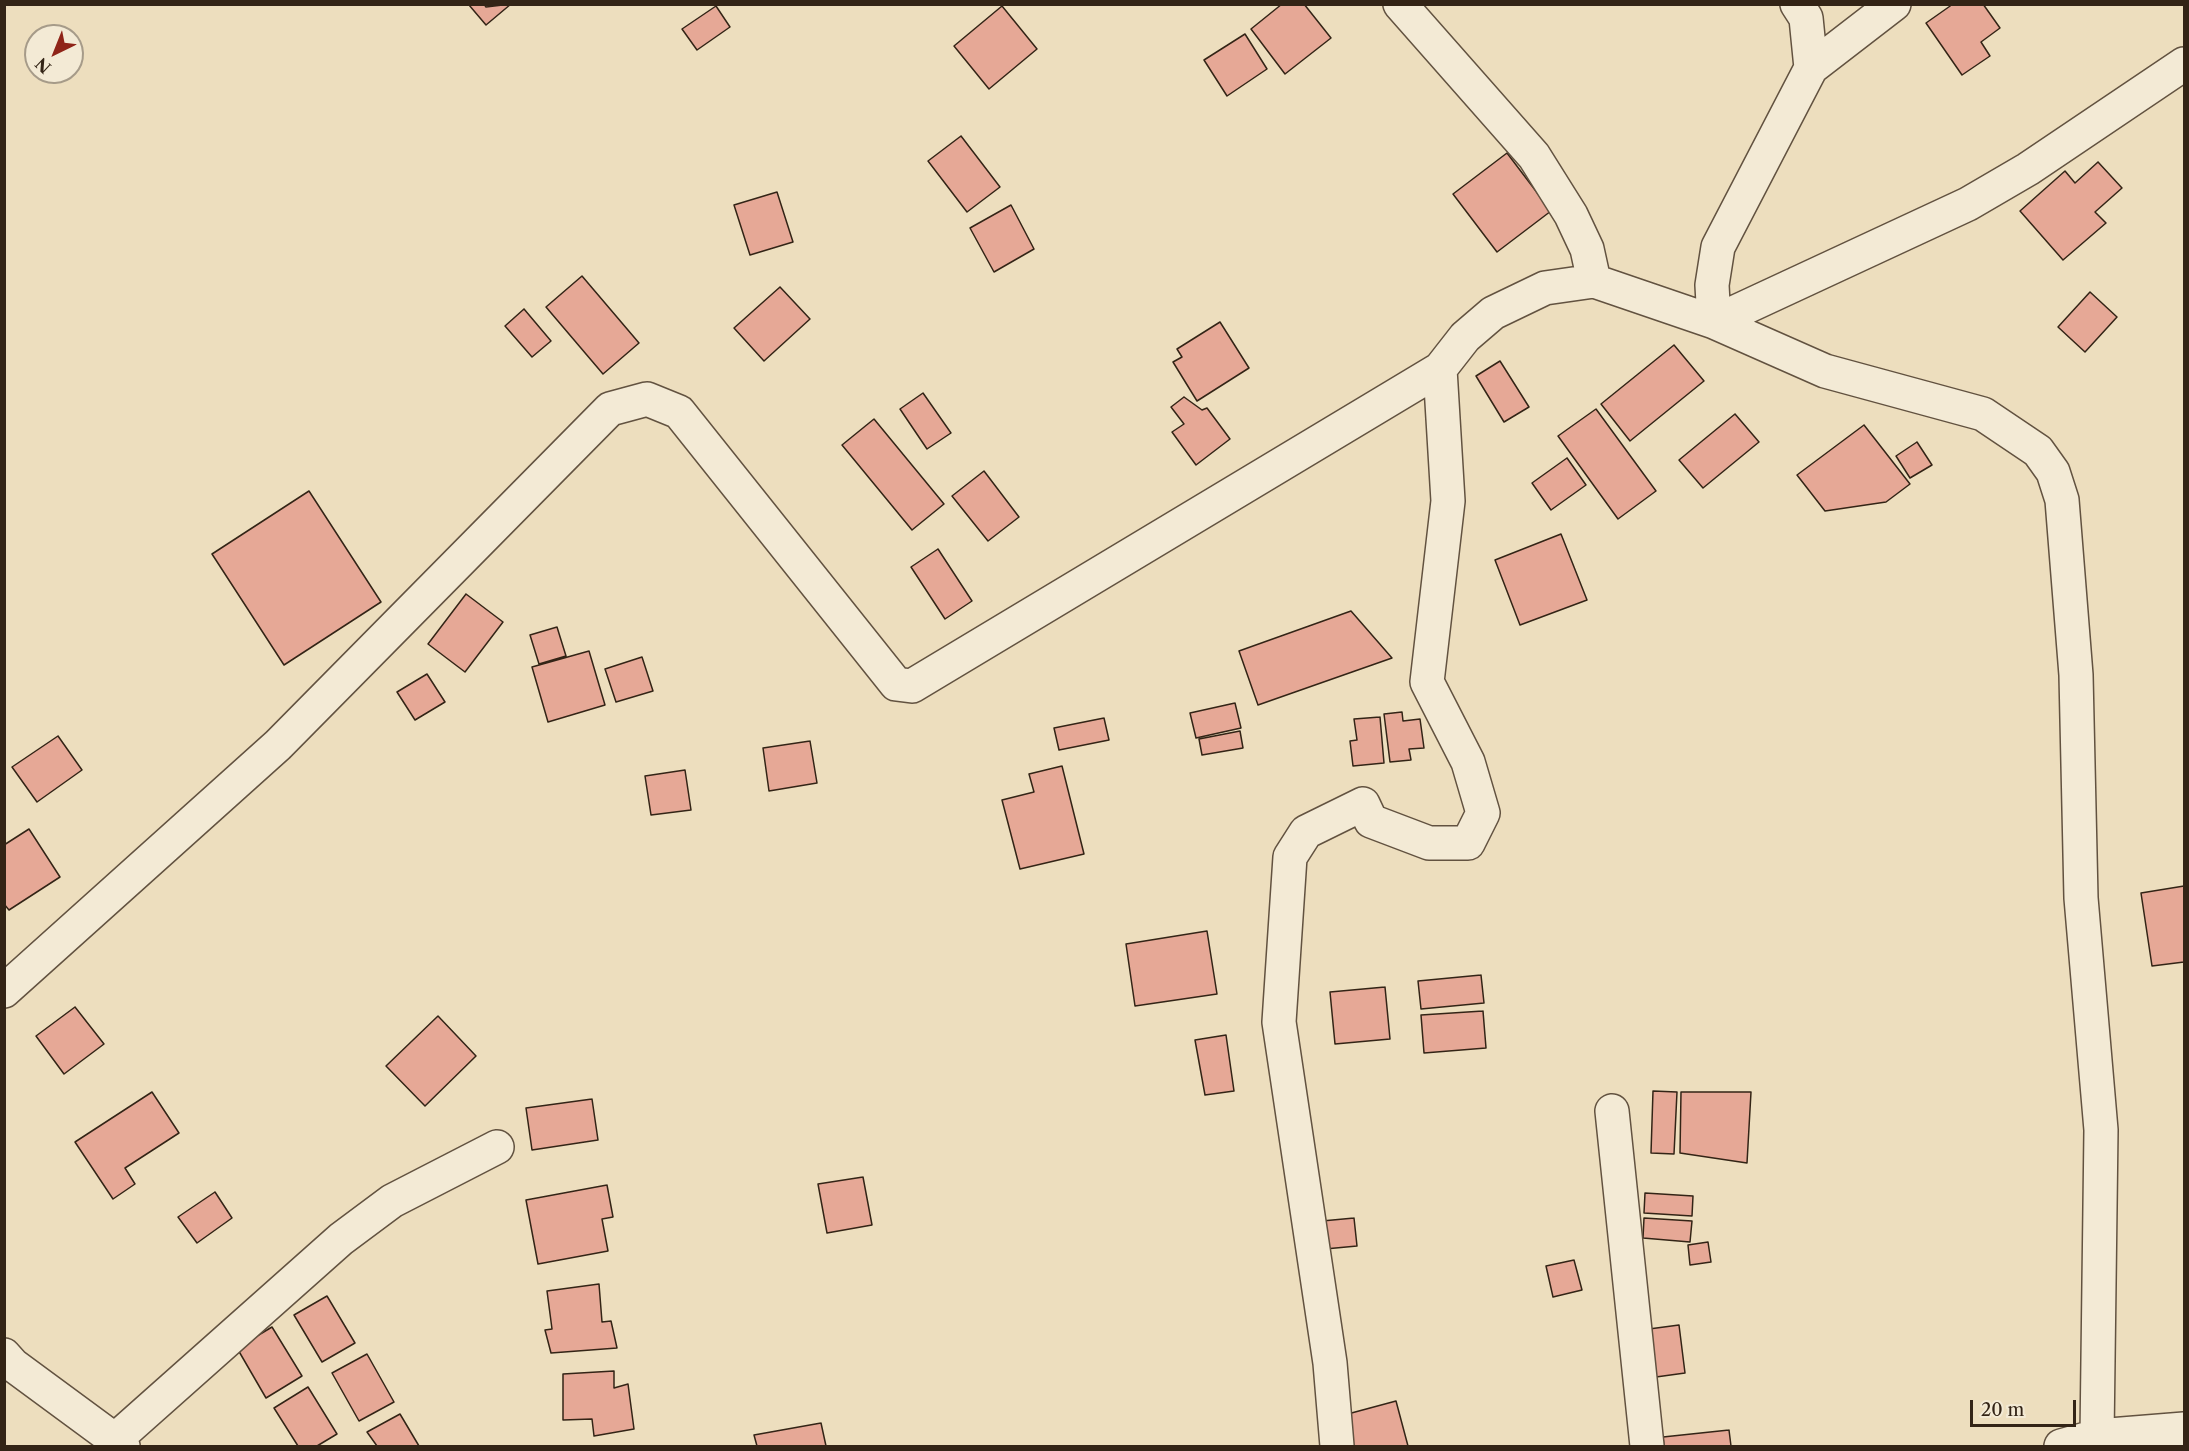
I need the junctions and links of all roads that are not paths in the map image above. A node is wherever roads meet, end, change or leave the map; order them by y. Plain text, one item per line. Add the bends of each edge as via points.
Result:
1 (1400, 4) edge
2 (1797, 4) edge
3 (1894, 4) edge
4 (2184, 64) edge
5 (1811, 68) junction
6 (1594, 281) junction
7 (1714, 322) junction
8 (1440, 369) junction
9 (4, 991) edge
10 (1612, 1112) dead end
11 (497, 1147) dead end
12 (7, 1363) edge
13 (2184, 1429) edge
14 (2097, 1436) junction
15 (119, 1443) edge
16 (1337, 1446) edge
17 (1647, 1446) edge
18 (2061, 1446) edge

1 - 6 street via 1534,156 1571,215 1587,249
2 - 5 street via 1806,18
3 - 5 street
4 - 7 street via 2028,169 1968,204
5 - 7 street via 1718,247 1712,285
6 - 7 street
6 - 8 street via 1545,288 1493,313 1465,337
7 - 14 street via 1825,371 1983,414 2038,451 2053,472 2062,500 2076,675 2081,898 2101,1130
8 - 9 street via 912,686 896,684 680,412 647,399 610,410 278,745
8 - 16 street via 1448,501 1427,682 1468,762 1483,813 1468,843 1429,843 1371,821 1363,804 1306,832 1290,857 1279,1022 1330,1363
10 - 17 street
11 - 15 street via 392,1201 341,1239
12 - 15 street
13 - 14 street
14 - 18 street

